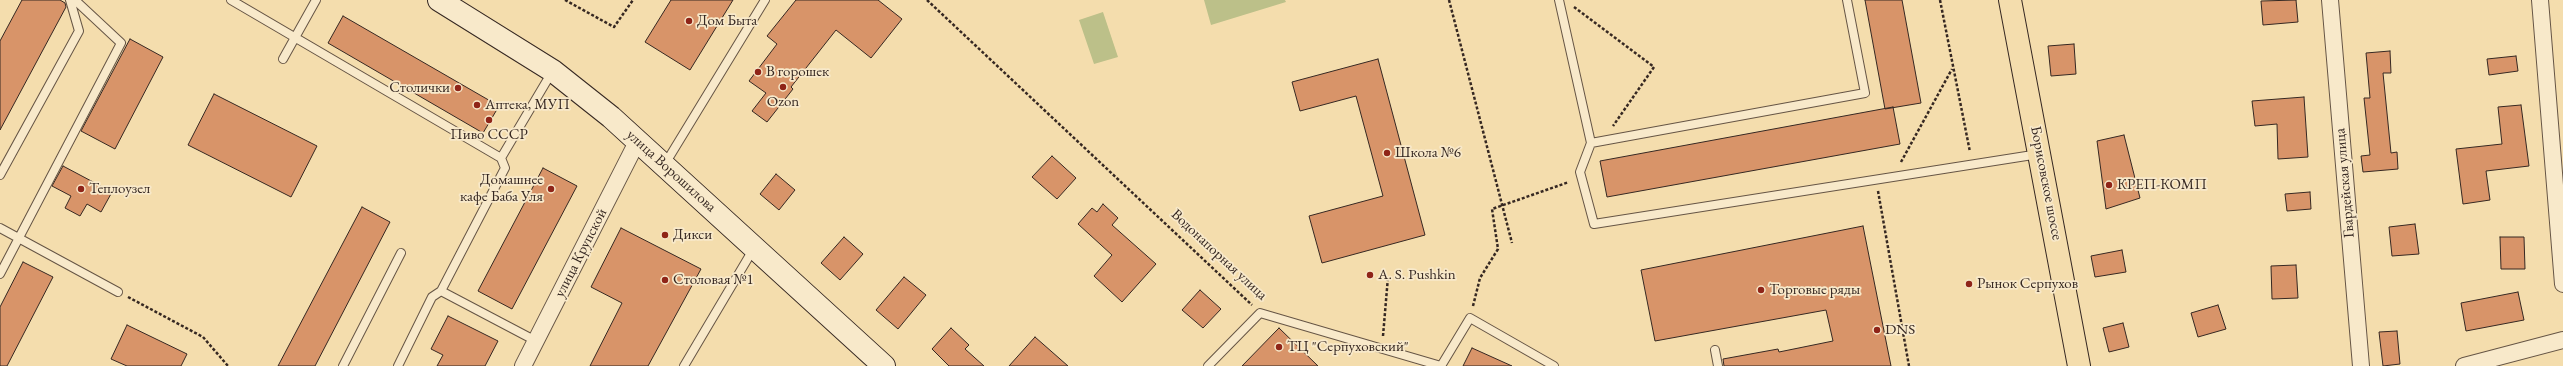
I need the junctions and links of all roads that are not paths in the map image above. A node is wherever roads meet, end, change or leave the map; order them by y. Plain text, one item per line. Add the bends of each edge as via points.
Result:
1 (70, 0) edge
2 (75, 0) edge
3 (231, 0) edge
4 (316, 0) edge
5 (439, 0) edge
6 (765, 0) edge
7 (1559, 0) edge
8 (1847, 0) edge
9 (2010, 0) edge
10 (2330, 0) edge
11 (2540, 0) edge
12 (296, 37) junction
13 (283, 59) dead end
14 (553, 71) junction
15 (638, 140) junction
16 (1591, 143) junction
17 (2041, 153) junction
18 (501, 158) junction
19 (664, 165) junction
20 (0, 175) edge
21 (0, 228) edge
22 (19, 238) junction
23 (754, 247) junction
24 (401, 253) dead end
25 (0, 274) edge
26 (2563, 284) edge
27 (441, 291) junction
28 (118, 292) road end
29 (2563, 340) edge
30 (536, 341) junction
31 (1715, 350) dead end
32 (343, 366) edge
33 (398, 366) edge
34 (523, 366) edge
35 (684, 366) edge
36 (884, 366) edge
37 (1208, 366) edge
38 (1441, 366) edge
39 (1554, 366) edge
40 (1718, 366) edge
41 (2079, 366) edge
42 (2361, 366) edge
43 (2464, 366) edge

1 - 20 lane via 79,31
2 - 22 lane via 121,43
3 - 12 lane
4 - 12 lane
5 - 14 main road, улица Ворошилова
6 - 19 lane
7 - 16 lane
8 - 16 lane via 1865,93
9 - 17 main road, Борисовское шоссе
10 - 42 street, Гвардейская улица
11 - 26 street
12 - 13 lane
12 - 18 lane
14 - 15 main road, улица Ворошилова
14 - 18 lane
15 - 19 main road, улица Ворошилова
15 - 30 street, улица Крупской
16 - 17 lane via 1580,172 1594,224
17 - 41 main road, Борисовское шоссе
18 - 27 lane via 505,168
19 - 23 main road, улица Ворошилова
21 - 22 lane
22 - 25 lane
22 - 28 lane
23 - 35 lane
23 - 36 main road, улица Ворошилова
24 - 32 lane
27 - 30 lane
27 - 33 lane via 432,297
29 - 43 street
30 - 34 street, улица Крупской
31 - 40 lane
37 - 38 lane, Водонапорная улица via 1260,313
38 - 39 lane, Водонапорная улица via 1470,318

